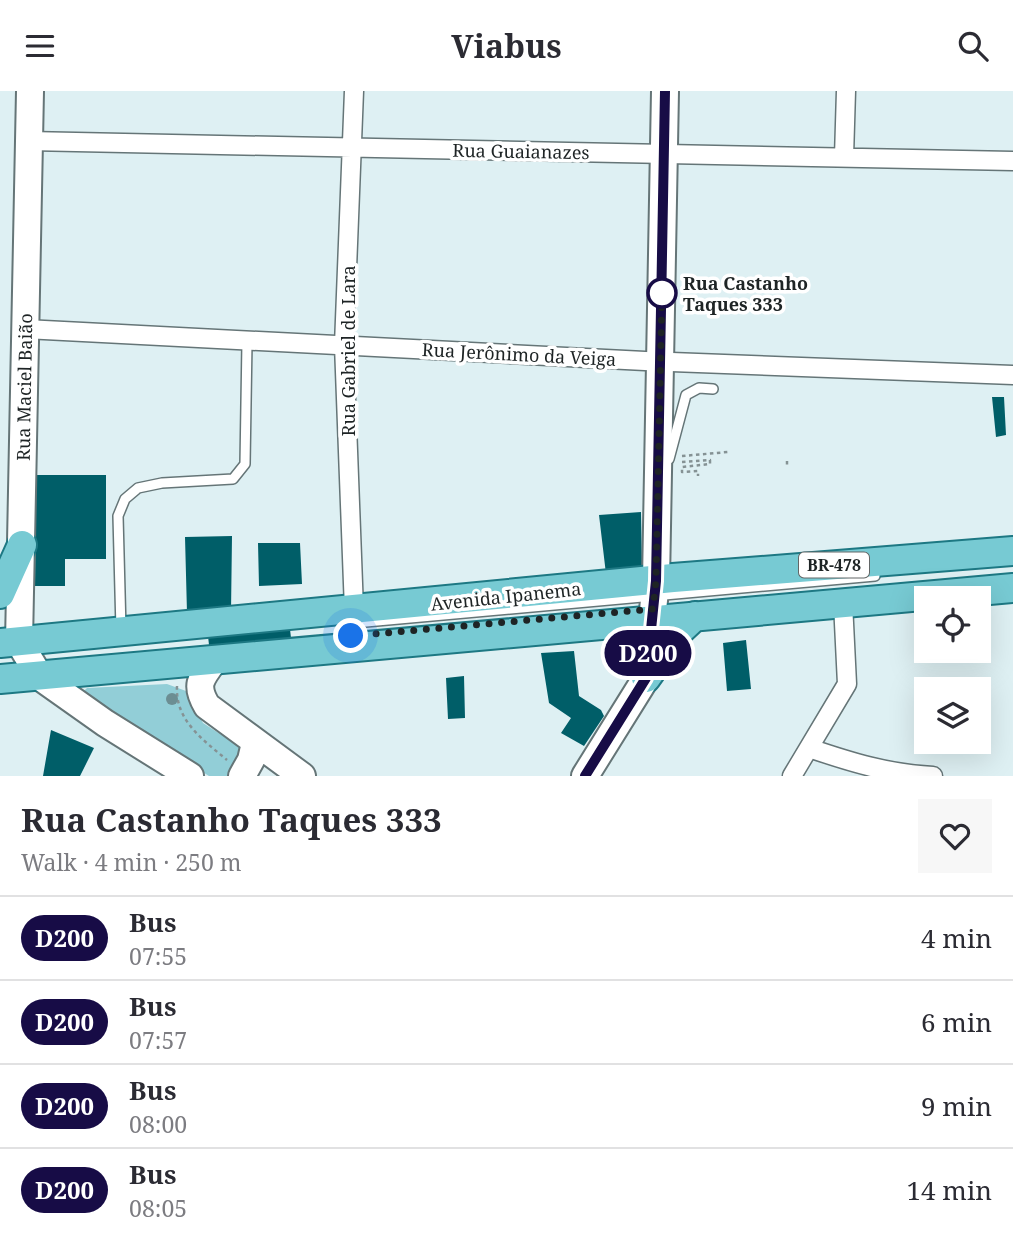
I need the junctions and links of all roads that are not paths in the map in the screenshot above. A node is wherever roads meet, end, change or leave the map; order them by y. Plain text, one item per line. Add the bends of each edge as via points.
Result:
1 (30, 91) edge
2 (354, 91) edge
3 (664, 91) edge
4 (846, 91) edge
5 (29, 141) junction
6 (352, 148) junction
7 (665, 154) junction
8 (844, 157) junction
9 (1013, 161) edge
10 (25, 329) junction
11 (247, 342) junction
12 (344, 345) junction
13 (659, 361) junction
14 (1013, 375) edge
15 (713, 389) dead end
16 (657, 508) junction
17 (22, 545) junction
18 (1013, 551) edge
19 (891, 575) dead end
20 (1013, 588) edge
21 (0, 594) edge
22 (843, 596) junction
23 (653, 604) junction
24 (693, 609) junction
25 (353, 617) junction
26 (570, 617) dead end
27 (516, 621) dead end
28 (502, 623) dead end
29 (121, 631) junction
30 (27, 643) edge
31 (214, 662) junction
32 (42, 676) junction
33 (646, 678) junction
34 (0, 680) edge
35 (255, 743) junction
36 (809, 748) junction
37 (296, 772) edge
38 (190, 776) edge
39 (242, 776) edge
40 (264, 776) edge
41 (585, 776) edge
42 (792, 776) edge
43 (933, 776) edge

1 - 5 main road, Rua Maciel Baião
2 - 6 street, Rua Gabriel de Lara
3 - 7 main road
4 - 8 street
5 - 6 street, Rua Guaianazes
5 - 10 main road, Rua Maciel Baião
6 - 7 street, Rua Guaianazes
6 - 12 street, Rua Gabriel de Lara
7 - 8 street, Rua Guaianazes
7 - 13 main road
8 - 9 street, Rua Guaianazes
10 - 11 street, Rua Jerônimo da Veiga
10 - 17 main road, Rua Maciel Baião
11 - 12 street, Rua Jerônimo da Veiga
11 - 29 lane via 245,464 233,479 138,488 125,499 118,516
12 - 13 street, Rua Jerônimo da Veiga
12 - 25 street, Rua Gabriel de Lara
13 - 14 street, Rua Jerônimo da Veiga
13 - 16 main road
15 - 16 lane via 699,388 686,395
16 - 23 main road
17 - 21 main road
17 - 30 main road, Rua Maciel Baião
18 - 23 main road, Avenida Ipanema / BR-478
19 - 23 lane
20 - 22 main road, Avenida Ipanema / BR-478
22 - 24 main road, Avenida Ipanema / BR-478
22 - 36 street via 847,684
23 - 24 main road, Avenida Ipanema / BR-478
23 - 25 main road, Avenida Ipanema / BR-478
23 - 31 main road, Avenida Ipanema / BR-478
23 - 33 main road
24 - 33 main road
25 - 29 main road, Avenida Ipanema / BR-478
26 - 27 lane
28 - 32 lane via 60,663
29 - 30 main road, Avenida Ipanema / BR-478
30 - 32 main road
31 - 32 main road, Avenida Ipanema / BR-478
31 - 35 main road via 200,679 198,691 208,706
32 - 34 main road, Avenida Ipanema / BR-478
32 - 38 main road via 105,723
33 - 41 main road
35 - 37 main road
35 - 39 main road
36 - 42 street
36 - 43 street via 858,765
37 - 40 main road

